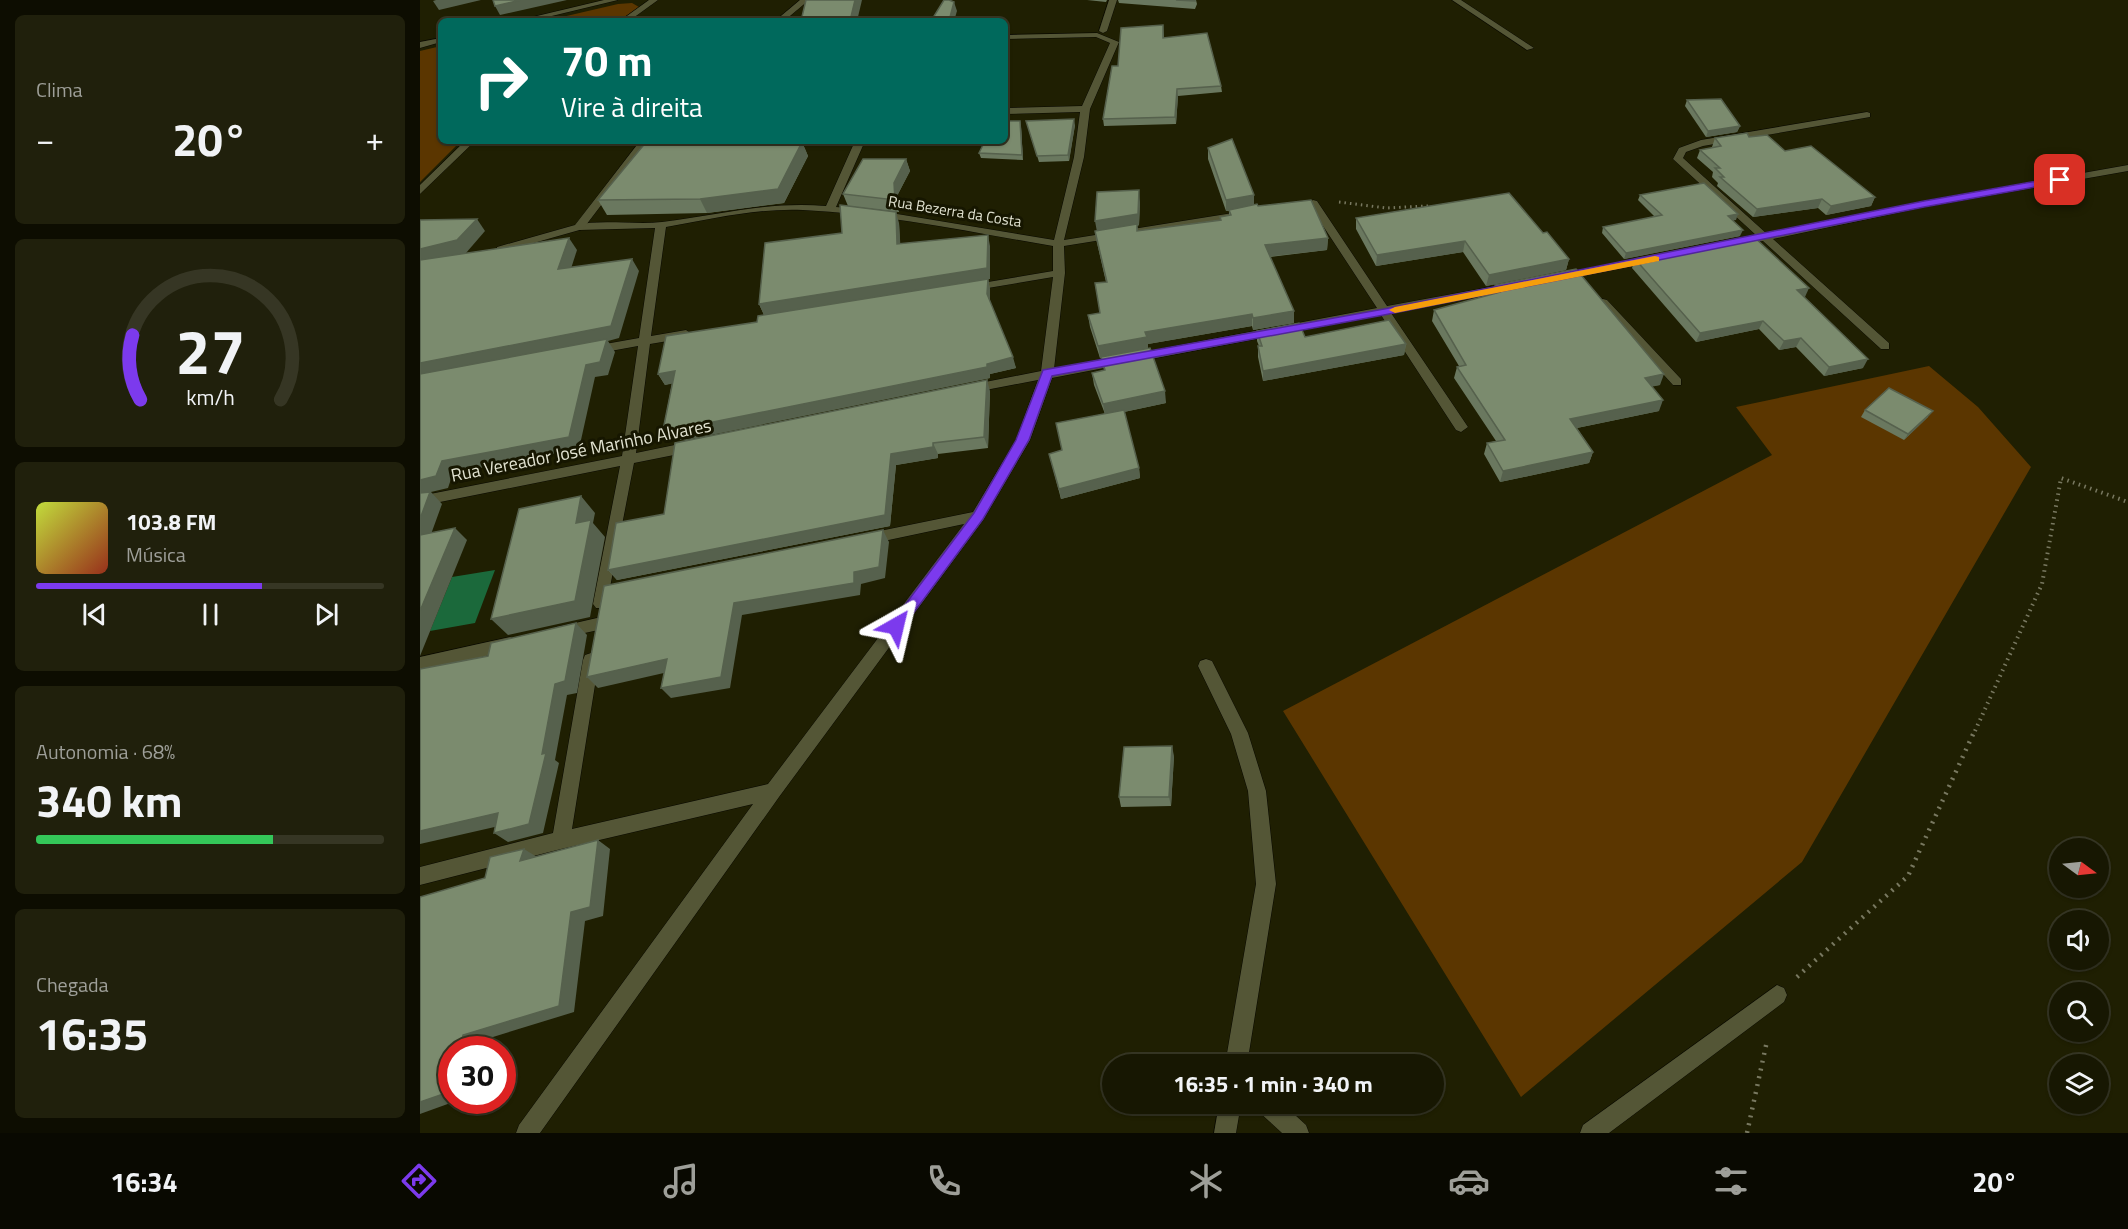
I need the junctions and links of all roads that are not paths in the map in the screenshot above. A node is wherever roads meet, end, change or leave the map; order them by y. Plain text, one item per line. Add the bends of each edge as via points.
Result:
1 (614, 0) edge
2 (654, 0) edge
3 (805, 0) edge
4 (1113, 0) edge
5 (1456, 0) edge
6 (533, 18) edge
7 (628, 18) edge
8 (783, 18) edge
9 (1103, 31) dead end
10 (1008, 37) edge
11 (438, 40) edge
12 (420, 45) edge
13 (1530, 48) dead end
14 (1085, 109) junction
15 (1008, 111) edge
16 (1867, 115) dead end
17 (467, 144) edge
18 (643, 144) edge
19 (859, 144) edge
20 (2128, 168) edge
21 (420, 191) edge
22 (1313, 203) edge
23 (830, 210) junction
24 (1252, 212) edge
25 (661, 225) junction
26 (579, 226) junction
27 (1764, 238) junction
28 (1058, 244) junction
29 (1729, 245) edge
30 (484, 254) edge
31 (1670, 256) edge
32 (1059, 273) junction
33 (1542, 280) edge
34 (1584, 282) junction
35 (1520, 285) edge
36 (953, 290) edge
37 (1384, 312) junction
38 (693, 332) edge
39 (646, 340) junction
40 (1885, 345) dead end
41 (578, 352) edge
42 (1047, 373) junction
43 (1677, 382) dead end
44 (954, 392) edge
45 (1461, 427) dead end
46 (710, 443) edge
47 (628, 460) junction
48 (420, 501) edge
49 (978, 516) junction
50 (850, 542) edge
51 (597, 624) junction
52 (420, 664) edge
53 (1206, 666) dead end
54 (773, 791) junction
55 (561, 840) junction
56 (420, 876) edge
57 (1777, 995) road end
58 (1238, 1054) edge
59 (1228, 1114) edge
60 (1278, 1114) edge
61 (527, 1133) edge
62 (1225, 1133) edge
63 (1298, 1133) edge
64 (1592, 1133) edge

1 - 6 street
2 - 7 street
3 - 8 street
4 - 9 street
5 - 13 street
10 - 14 street via 1098,35 1115,42
11 - 12 street
14 - 15 street
14 - 28 street via 1079,157
16 - 27 street via 1701,143 1682,150 1678,159 1682,165
17 - 21 street
18 - 26 street
19 - 23 street
20 - 27 street via 1924,204
22 - 37 street
23 - 25 street, Rua Bezerra da Costa via 775,207
23 - 28 street, Rua Bezerra da Costa via 914,219
24 - 28 street, Rua Bezerra da Costa
25 - 26 street, Rua Bezerra da Costa
25 - 39 street
26 - 30 street, Rua Bezerra da Costa
27 - 29 street
27 - 40 street
28 - 32 street
31 - 34 street
32 - 36 street
32 - 42 street
33 - 34 street
34 - 43 street
35 - 37 street
37 - 42 street
37 - 45 street
38 - 39 street
39 - 41 street
39 - 47 street
42 - 44 street
42 - 49 street via 1023,440
46 - 47 street, Rua Vereador José Marinho Alvares
47 - 48 street, Rua Vereador José Marinho Alvares
47 - 51 street via 609,590
49 - 50 street
49 - 54 street
51 - 52 street
51 - 55 street
53 - 58 street via 1239,733 1257,791 1266,884
54 - 55 street
54 - 61 street
55 - 56 street
57 - 64 street
59 - 62 street
60 - 63 street

